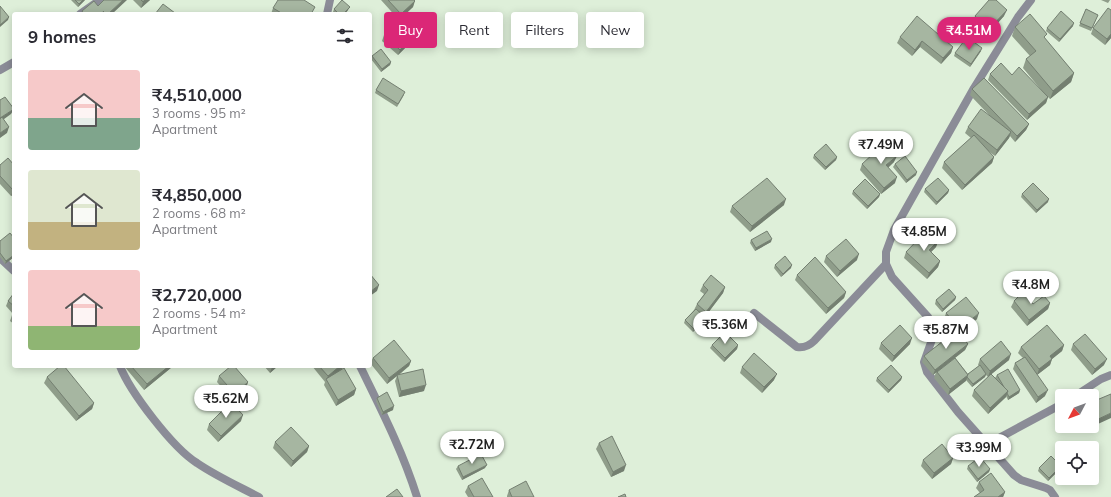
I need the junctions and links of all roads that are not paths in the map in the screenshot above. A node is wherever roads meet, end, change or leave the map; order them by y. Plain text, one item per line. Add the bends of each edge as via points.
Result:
1 (100, 0) edge
2 (330, 0) edge
3 (1031, 0) edge
4 (83, 12) edge
5 (327, 12) edge
6 (12, 63) edge
7 (0, 70) edge
8 (0, 258) edge
9 (886, 264) junction
10 (12, 268) edge
11 (754, 313) dead end
12 (121, 368) edge
13 (361, 368) edge
14 (1111, 375) edge
15 (1086, 389) edge
16 (1055, 408) edge
17 (986, 445) junction
18 (259, 497) edge
19 (417, 497) edge
20 (1054, 497) edge

1 - 4 street
2 - 5 street
3 - 9 street via 974,88 894,230 886,252
6 - 7 street
8 - 10 street
9 - 11 street via 814,341 803,348 797,347
9 - 17 street via 892,277 933,326 934,334 924,362 927,372
12 - 18 street via 124,377 151,415 178,448 197,463
13 - 19 street via 408,470
14 - 15 street
16 - 17 street
17 - 20 street via 1014,475 1050,490

